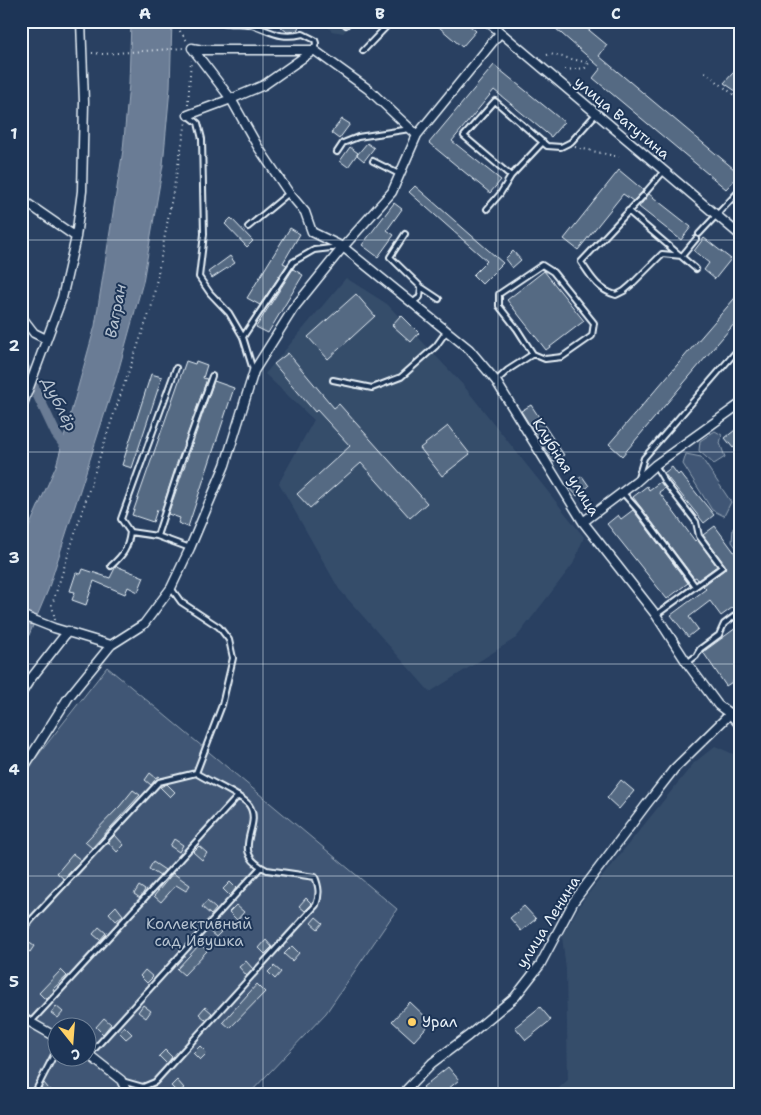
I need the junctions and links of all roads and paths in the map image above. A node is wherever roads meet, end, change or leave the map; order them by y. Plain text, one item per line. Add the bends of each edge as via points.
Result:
1 (80, 21) edge
2 (179, 21) edge
3 (220, 21) edge
4 (350, 21) edge
5 (386, 21) edge
6 (487, 21) edge
7 (246, 23) edge
8 (346, 25) dead end
9 (500, 32) junction
10 (192, 48) junction
11 (314, 50) junction
12 (363, 52) dead end
13 (83, 53) junction
14 (547, 55) dead end
15 (565, 70) dead end
16 (705, 72) dead end
17 (740, 96) edge
18 (231, 100) junction
19 (596, 114) junction
20 (188, 115) junction
21 (410, 129) junction
22 (417, 135) junction
23 (543, 142) junction
24 (566, 144) junction
25 (337, 152) dead end
26 (619, 157) dead end
27 (373, 161) dead end
28 (664, 171) junction
29 (399, 174) junction
30 (511, 176) junction
31 (740, 190) edge
32 (289, 193) junction
33 (21, 199) edge
34 (487, 209) dead end
35 (628, 211) junction
36 (716, 215) junction
37 (248, 227) dead end
38 (405, 234) dead end
39 (699, 234) dead end
40 (740, 235) edge
41 (76, 237) junction
42 (696, 239) dead end
43 (343, 247) junction
44 (682, 256) junction
45 (696, 268) dead end
46 (421, 287) junction
47 (439, 299) dead end
48 (412, 303) junction
49 (21, 316) edge
50 (446, 332) junction
51 (243, 337) junction
52 (46, 339) junction
53 (740, 347) edge
54 (533, 354) junction
55 (176, 368) dead end
56 (254, 371) junction
57 (212, 376) dead end
58 (333, 380) dead end
59 (496, 381) junction
60 (740, 404) edge
61 (21, 409) edge
62 (655, 465) junction
63 (636, 482) junction
64 (623, 492) junction
65 (583, 522) junction
66 (130, 532) junction
67 (157, 536) junction
68 (190, 548) junction
69 (111, 566) dead end
70 (695, 586) junction
71 (171, 588) junction
72 (740, 612) edge
73 (21, 615) edge
74 (656, 615) junction
75 (54, 628) junction
76 (68, 631) junction
77 (111, 645) junction
78 (687, 663) junction
79 (21, 694) edge
80 (740, 706) edge
81 (730, 714) junction
82 (740, 725) edge
83 (21, 772) edge
84 (196, 773) junction
85 (238, 796) junction
86 (261, 867) junction
87 (21, 933) edge
88 (21, 1017) edge
89 (31, 1022) junction
90 (48, 1032) edge
91 (98, 1044) edge
92 (98, 1063) edge
93 (48, 1067) edge
94 (121, 1080) junction
95 (34, 1094) edge
96 (128, 1094) edge
97 (407, 1094) edge

1 - 13 street
2 - 10 path via 180,31
3 - 7 lane
4 - 8 lane
5 - 12 lane via 386,28
6 - 9 street, улица Ватутина
7 - 11 lane via 274,35 291,37 303,34 315,40
9 - 19 street, улица Ватутина
9 - 22 street
10 - 11 street
10 - 13 path
10 - 18 street, Клубная улица
10 - 20 path
11 - 18 street via 264,84
11 - 21 street via 368,89
13 - 41 street via 82,191
14 - 15 path via 590,63 585,68
16 - 17 path via 734,95
18 - 20 street
18 - 32 street, Клубная улица
19 - 24 lane
19 - 28 street, улица Ватутина
20 - 51 lane via 198,123 202,139 204,234 199,277 229,313
20 - 75 path via 152,305 52,605
21 - 22 street
21 - 25 lane via 358,137 343,144
22 - 29 street
23 - 24 lane via 547,146
23 - 30 lane
23 - 30 lane via 495,102 464,136
24 - 26 path
27 - 29 lane
28 - 35 lane
28 - 36 street, улица Ватутина
29 - 43 street via 392,192
30 - 34 lane
31 - 36 lane
32 - 37 lane
32 - 43 street, Клубная улица via 304,212 312,232
33 - 41 street
35 - 44 lane
35 - 44 lane via 581,262 604,290 616,294 624,291 662,254
36 - 39 lane
36 - 40 street, улица Ватутина
38 - 46 lane via 390,257
41 - 52 street via 62,298
42 - 44 lane
43 - 48 street, Клубная улица
43 - 51 lane via 314,250 292,262
43 - 56 street via 293,309
44 - 45 lane
46 - 47 lane
46 - 48 lane via 420,297
48 - 50 street, Клубная улица
49 - 52 street via 34,333
50 - 58 lane via 436,346 401,377 372,388
50 - 59 street, Клубная улица via 469,348
51 - 56 lane
52 - 61 street
53 - 63 lane via 644,458
54 - 54 lane via 499,306 499,294 542,265 553,272 594,323 592,336 562,357 545,359
54 - 59 lane
55 - 66 lane via 122,519
56 - 68 street via 225,465
57 - 67 lane
59 - 65 street, Клубная улица
60 - 62 street
62 - 63 street
62 - 70 lane via 696,522 699,536 722,567
63 - 64 street
64 - 65 street
64 - 70 lane
65 - 74 street, Клубная улица
66 - 67 lane
66 - 69 lane via 123,555
67 - 68 lane
68 - 71 street
70 - 74 lane
71 - 77 street via 144,624
71 - 84 lane via 181,602 219,627 229,640 233,658 222,705
72 - 78 lane
73 - 75 street
74 - 78 street, Клубная улица
75 - 76 street
76 - 77 street
76 - 79 street
77 - 83 street via 68,698
78 - 81 street, Клубная улица via 718,705
80 - 81 street, улица Ленина
81 - 82 street, Клубная улица
81 - 97 street, улица Ленина via 674,769 574,901 540,965 514,997 432,1063 407,1089
84 - 85 lane
84 - 87 lane via 159,782
85 - 86 lane via 249,804 254,815 247,848
85 - 89 lane
86 - 91 lane
86 - 94 lane via 315,877 319,886 316,904 155,1082 143,1087
88 - 89 street
89 - 90 street
92 - 94 street
93 - 95 lane
94 - 96 street

